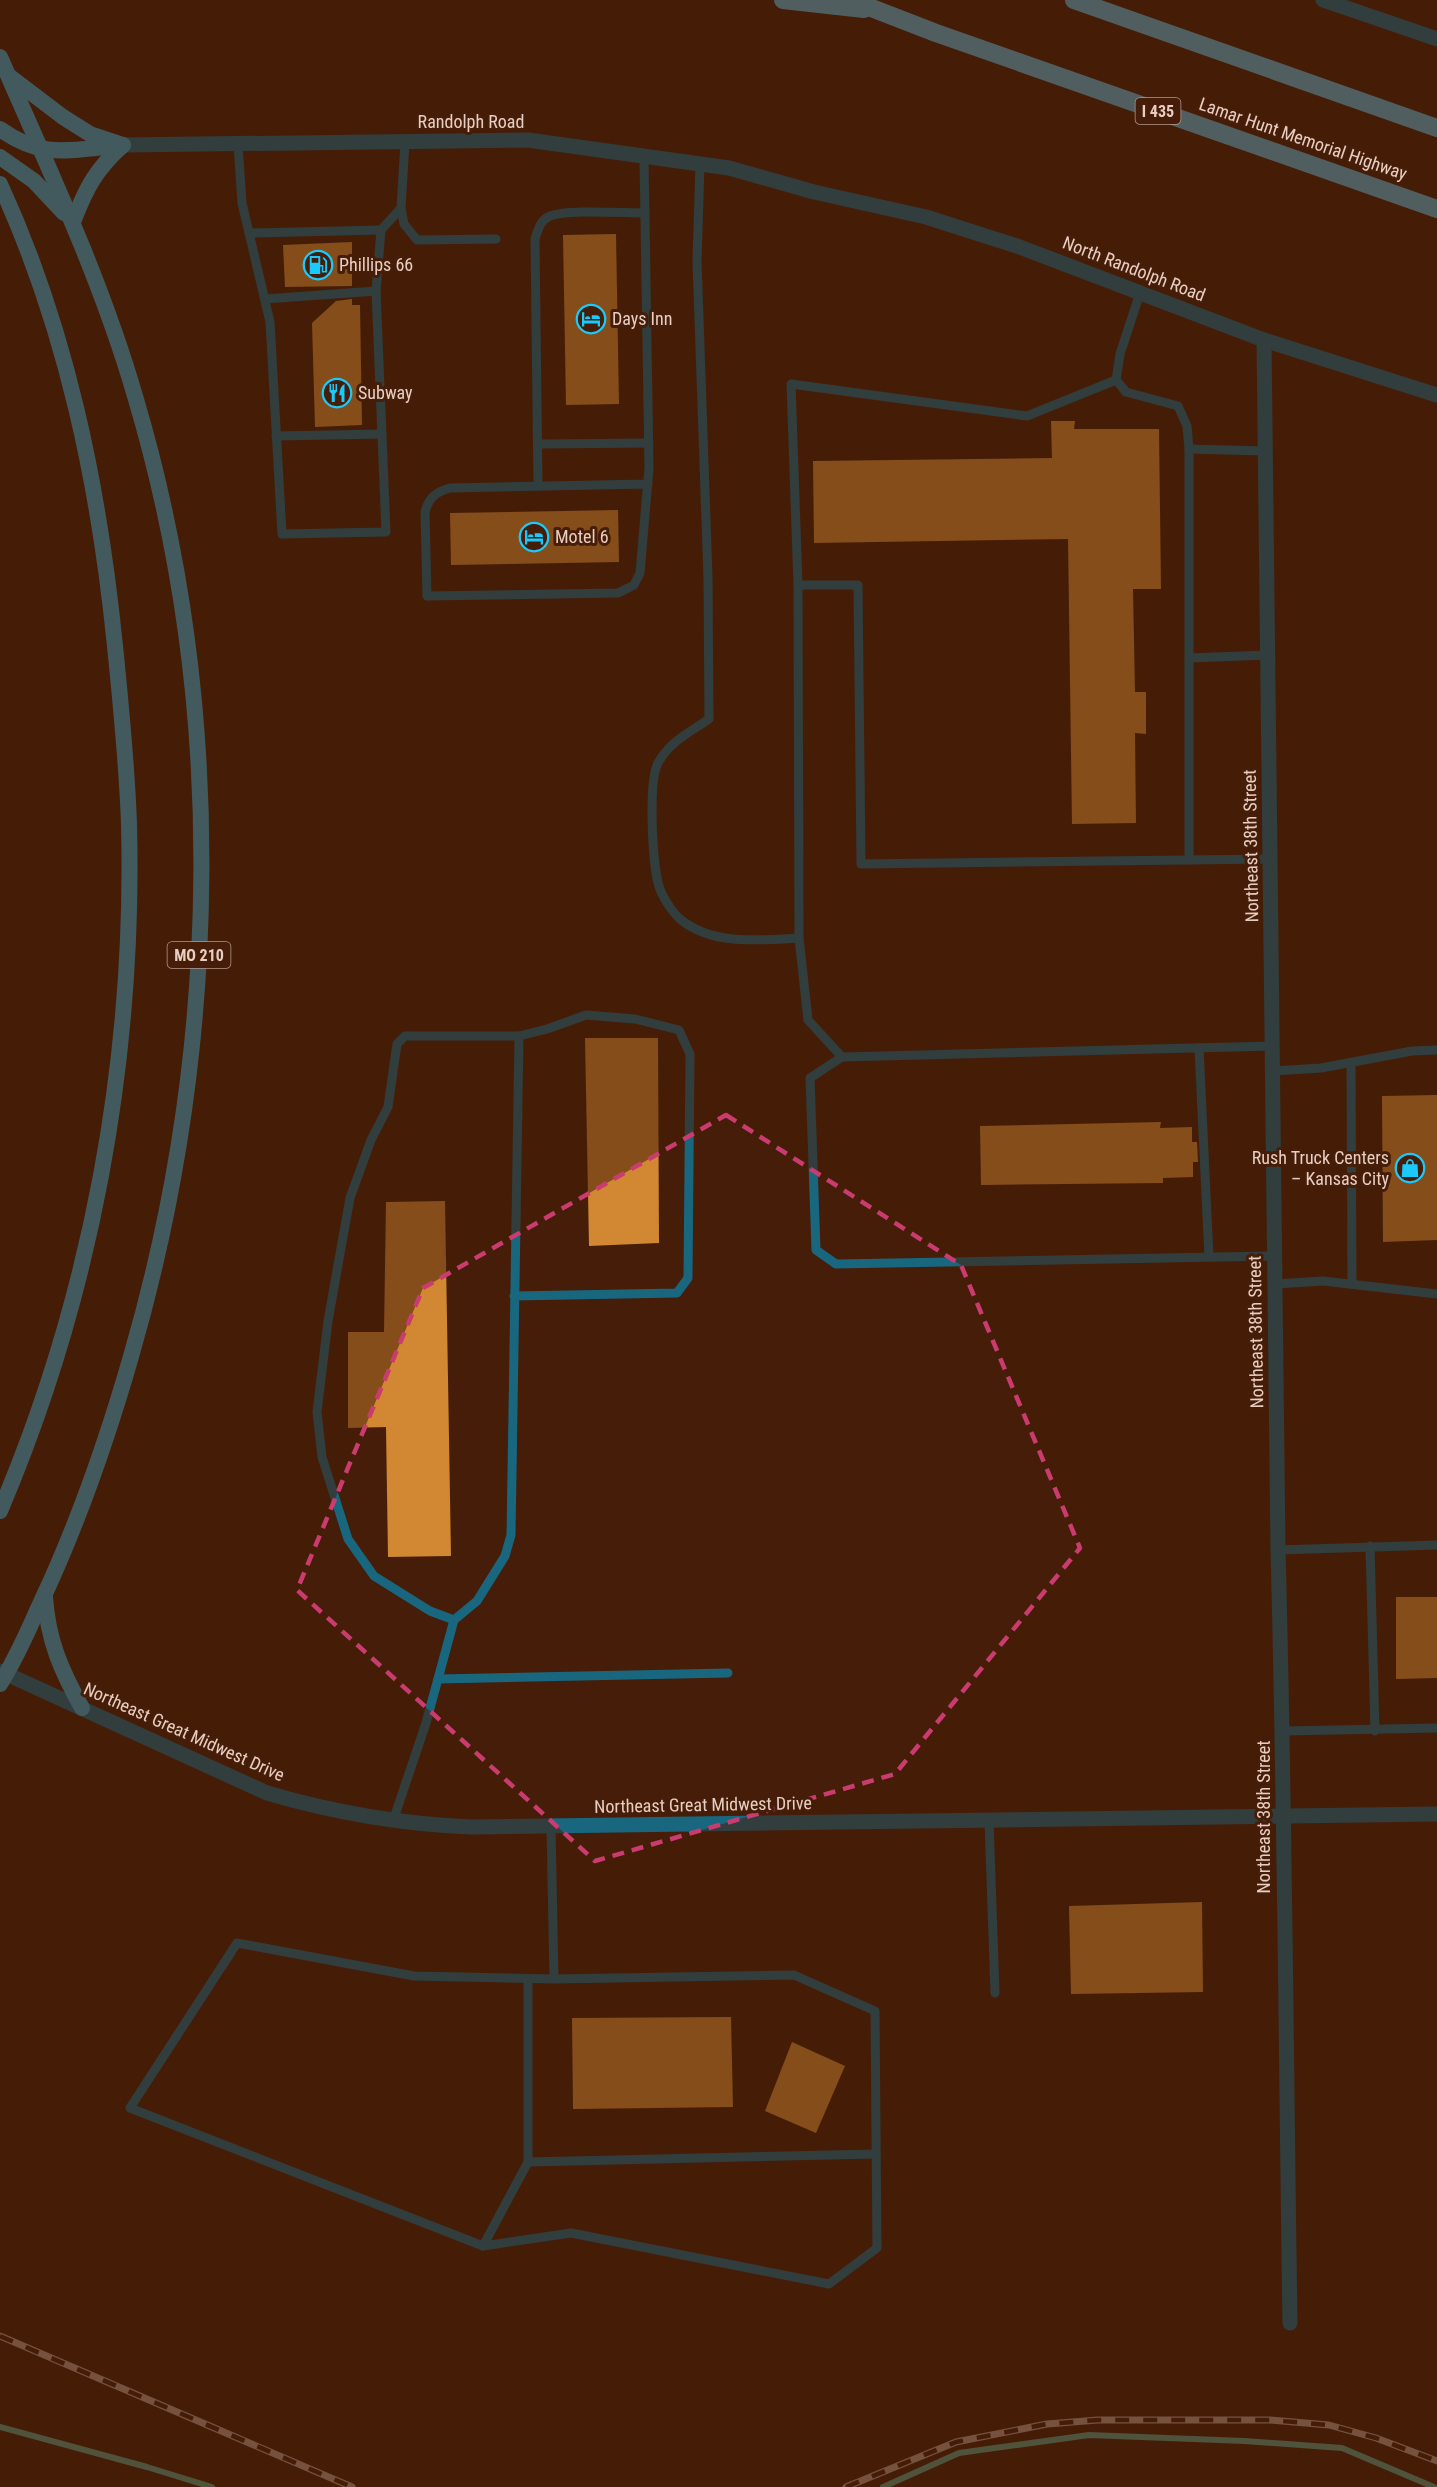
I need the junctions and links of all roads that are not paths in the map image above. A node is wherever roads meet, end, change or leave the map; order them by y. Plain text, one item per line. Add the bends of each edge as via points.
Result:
1 (783, 0) edge
2 (851, 0) edge
3 (1074, 0) edge
4 (1323, 0) edge
5 (881, 10) junction
6 (1437, 39) edge
7 (0, 57) edge
8 (8, 75) junction
9 (1437, 128) edge
10 (0, 129) edge
11 (405, 142) junction
12 (238, 144) junction
13 (123, 145) junction
14 (41, 150) junction
15 (0, 157) edge
16 (644, 157) junction
17 (700, 164) junction
18 (1, 188) edge
19 (814, 192) joint
20 (401, 208) junction
21 (1437, 208) edge
22 (645, 213) junction
23 (73, 222) junction
24 (381, 230) junction
25 (249, 233) junction
26 (496, 239) dead end
27 (376, 291) junction
28 (1140, 292) junction
29 (265, 299) junction
30 (1264, 340) junction
31 (1116, 380) junction
32 (1437, 395) edge
33 (382, 434) junction
34 (276, 436) junction
35 (649, 443) junction
36 (538, 444) junction
37 (1189, 449) junction
38 (1266, 451) junction
39 (648, 484) junction
40 (538, 486) junction
41 (798, 585) junction
42 (1268, 655) junction
43 (1189, 658) junction
44 (1270, 859) junction
45 (1189, 860) junction
46 (799, 938) junction
47 (519, 1036) junction
48 (1272, 1046) junction
49 (1199, 1048) junction
50 (1437, 1050) edge
51 (842, 1057) junction
52 (1351, 1063) junction
53 (1273, 1071) junction
54 (1275, 1256) junction
55 (1209, 1257) junction
56 (1275, 1284) junction
57 (1352, 1284) junction
58 (1437, 1294) edge
59 (514, 1296) junction
60 (0, 1511) edge
61 (1437, 1545) edge
62 (1370, 1546) junction
63 (1278, 1550) junction
64 (45, 1594) junction
65 (454, 1620) junction
66 (728, 1673) dead end
67 (2, 1676) edge
68 (438, 1679) junction
69 (82, 1708) junction
70 (1437, 1728) edge
71 (1283, 1731) junction
72 (1375, 1731) junction
73 (1437, 1814) edge
74 (1282, 1818) junction
75 (393, 1821) junction
76 (989, 1821) junction
77 (551, 1827) junction
78 (528, 1979) junction
79 (554, 1979) junction
80 (995, 1993) dead end
81 (876, 2154) junction
82 (528, 2162) junction
83 (483, 2247) junction
84 (1290, 2323) dead end

1 - 5 highway
2 - 5 highway, Lamar Hunt Memorial Highway / I 435
3 - 9 highway
4 - 6 street
5 - 21 highway, Lamar Hunt Memorial Highway / I 435 via 936,33
7 - 8 highway, MO 210
8 - 13 highway via 90,134
8 - 14 highway, MO 210
10 - 14 highway via 16,141
11 - 12 street, Randolph Road
11 - 16 street, Randolph Road via 528,140
11 - 20 lane
12 - 13 street, Randolph Road
12 - 25 lane via 242,203
13 - 14 highway
13 - 23 highway via 103,162
14 - 23 highway, MO 210
15 - 23 highway via 34,181
16 - 17 street, Randolph Road
16 - 22 lane
17 - 19 street, Randolph Road via 729,168
17 - 46 lane via 697,261 709,719 668,747 656,766 653,865 660,891 679,919 703,932 739,940
18 - 60 highway via 24,238 52,321 75,400 98,506 125,753 129,872 124,995 107,1147 66,1327 44,1400
19 - 28 street, North Randolph Road via 937,220
20 - 24 lane
20 - 26 lane via 404,224 417,240
22 - 35 lane
22 - 36 lane via 564,214 548,217 539,226 535,239
23 - 64 highway, MO 210 via 102,292 135,395 169,534 195,713 201,832 200,927 185,1105 153,1280 89,1487
24 - 25 lane
24 - 27 lane
25 - 29 lane
27 - 29 lane
27 - 33 lane
28 - 30 street, North Randolph Road
28 - 31 lane
29 - 34 lane via 270,322
30 - 32 street, North Randolph Road
30 - 38 street, Northeast 38th Street
31 - 37 lane via 1125,392 1178,406 1187,426
31 - 41 lane via 1027,416 791,384
33 - 34 lane
33 - 34 lane via 386,532 293,534 282,534
35 - 36 lane
35 - 39 lane
36 - 40 lane
37 - 38 lane
37 - 43 lane
38 - 42 street, Northeast 38th Street
39 - 40 lane
39 - 40 lane via 640,573 634,585 618,593 427,596 425,512 436,492 450,488
41 - 45 lane via 858,585 861,864
41 - 46 lane
42 - 43 lane
42 - 44 street, Northeast 38th Street
43 - 45 lane
44 - 45 lane
44 - 48 street, Northeast 38th Street
46 - 51 lane via 808,1020
47 - 59 lane
47 - 59 lane via 586,1015 635,1019 679,1030 690,1054 688,1278 677,1293
47 - 65 lane via 405,1036 398,1044 388,1107 350,1198 317,1412 322,1456 348,1539 374,1576 430,1611
48 - 49 lane
48 - 53 street, Northeast 38th Street
49 - 51 lane
49 - 55 lane
50 - 52 lane
51 - 55 lane via 810,1078 816,1250 836,1264
52 - 53 lane
52 - 57 lane
53 - 54 street, Northeast 38th Street
54 - 55 lane
54 - 56 street, Northeast 38th Street
56 - 57 lane
56 - 63 street, Northeast 38th Street
57 - 58 lane
59 - 65 lane via 511,1535 505,1556 490,1582
61 - 62 lane
62 - 63 lane
62 - 72 lane
63 - 71 street, Northeast 38th Street
64 - 67 highway, MO 210
64 - 69 highway via 47,1624 60,1669
65 - 68 lane
66 - 68 lane
67 - 69 street, Northeast Great Midwest Drive
68 - 75 lane
69 - 75 street, Northeast Great Midwest Drive via 267,1793
70 - 72 lane
71 - 72 lane
71 - 74 street, Northeast 38th Street
73 - 74 street, Northeast Great Midwest Drive
74 - 76 street, Northeast Great Midwest Drive
74 - 84 street, Northeast 38th Street
75 - 77 street, Northeast Great Midwest Drive via 471,1827
76 - 77 street, Northeast Great Midwest Drive
76 - 80 lane
77 - 79 lane
78 - 79 lane
78 - 82 lane
78 - 83 lane via 414,1976 237,1943 130,2108
79 - 81 lane via 794,1975 874,2011
81 - 82 lane
81 - 83 lane via 877,2248 829,2284 571,2233
82 - 83 lane

